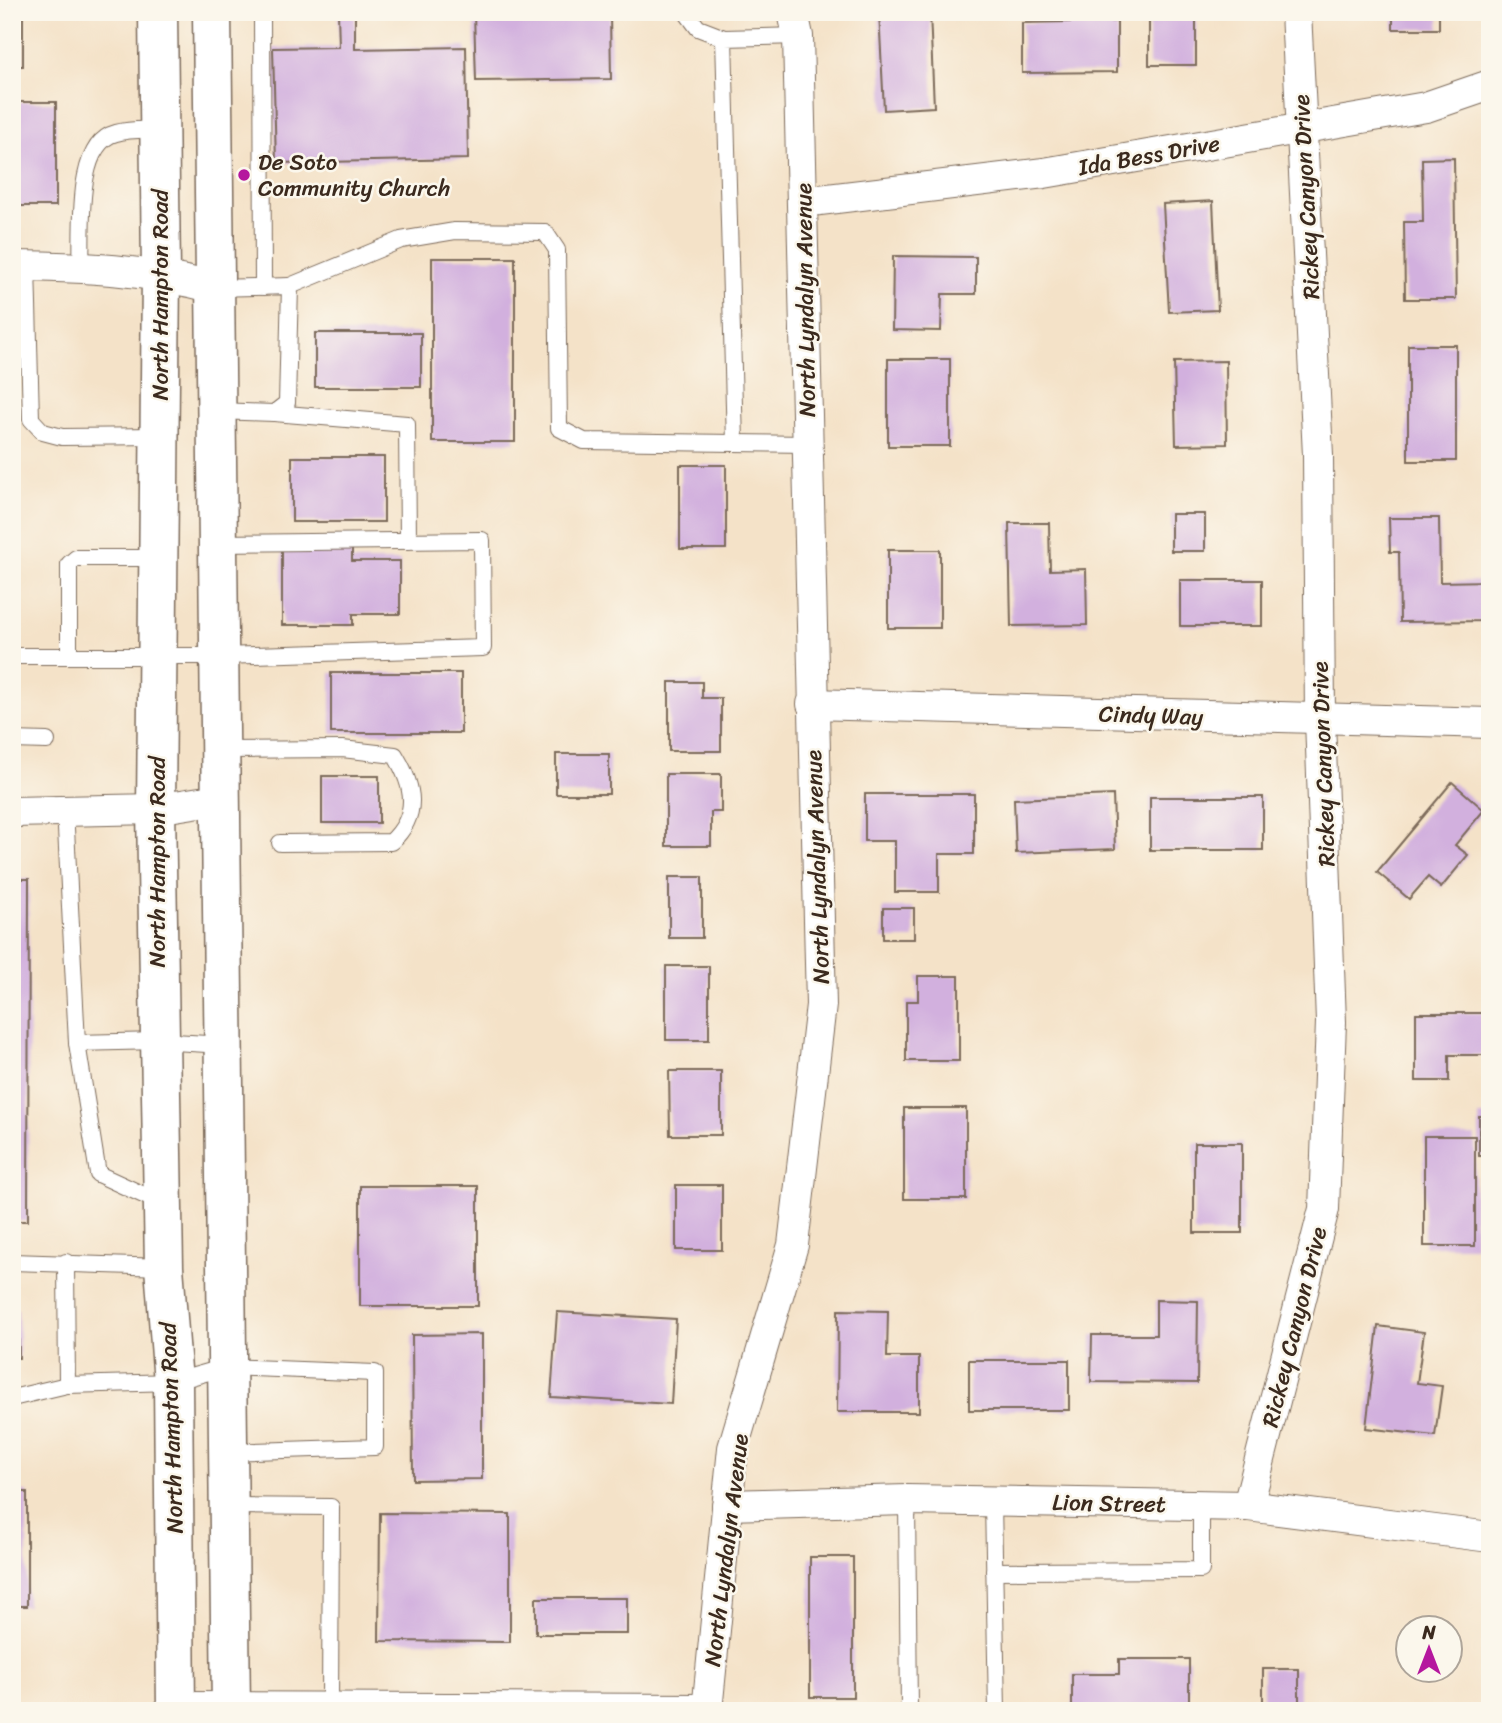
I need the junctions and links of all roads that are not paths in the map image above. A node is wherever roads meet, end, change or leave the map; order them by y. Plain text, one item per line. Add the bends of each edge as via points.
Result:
1 (158, 12) edge
2 (212, 12) edge
3 (262, 12) edge
4 (686, 12) edge
5 (1296, 12) edge
6 (796, 24) edge
7 (724, 37) junction
8 (1490, 85) edge
9 (213, 87) junction
10 (159, 88) junction
11 (160, 129) junction
12 (1303, 129) junction
13 (803, 201) junction
14 (19, 266) edge
15 (81, 266) junction
16 (161, 273) junction
17 (290, 286) junction
18 (263, 287) junction
19 (215, 288) junction
20 (217, 411) junction
21 (274, 413) junction
22 (159, 436) junction
23 (735, 443) junction
24 (807, 444) junction
25 (408, 541) junction
26 (218, 543) junction
27 (158, 558) junction
28 (12, 656) edge
29 (69, 656) junction
30 (219, 656) junction
31 (158, 657) junction
32 (812, 704) junction
33 (1320, 720) junction
34 (1490, 723) edge
35 (12, 740) edge
36 (47, 741) dead end
37 (220, 750) junction
38 (219, 799) junction
39 (65, 809) junction
40 (156, 809) junction
41 (12, 812) edge
42 (280, 843) dead end
43 (158, 1041) junction
44 (76, 1043) junction
45 (223, 1045) junction
46 (224, 1171) junction
47 (164, 1187) junction
48 (12, 1262) edge
49 (66, 1262) junction
50 (164, 1267) junction
51 (226, 1367) junction
52 (173, 1381) junction
53 (67, 1385) junction
54 (12, 1398) edge
55 (227, 1452) junction
56 (907, 1500) junction
57 (993, 1502) junction
58 (727, 1505) junction
59 (1201, 1505) junction
60 (228, 1506) junction
61 (1248, 1506) junction
62 (1490, 1537) edge
63 (994, 1571) junction
64 (330, 1707) junction
65 (176, 1709) edge
66 (231, 1709) edge
67 (422, 1709) edge
68 (575, 1710) edge
69 (707, 1710) edge
70 (909, 1711) edge
71 (996, 1711) edge

1 - 10 main road, North Hampton Road
2 - 9 main road
3 - 18 lane
4 - 7 lane via 698,28
5 - 12 street, Rickey Canyon Drive
6 - 7 lane
6 - 13 street, North Lyndalyn Avenue
7 - 23 lane
8 - 12 street, Ida Bess Drive via 1426,107
9 - 10 main road
9 - 19 main road
10 - 11 main road, North Hampton Road
11 - 15 lane via 114,133 96,148 85,170
11 - 16 main road, North Hampton Road
12 - 13 street, Ida Bess Drive via 1044,173
12 - 33 street, Rickey Canyon Drive via 1318,455
13 - 24 street, North Lyndalyn Avenue
14 - 15 street
14 - 22 lane via 31,419 43,432 62,437
15 - 16 street
16 - 19 street
16 - 22 main road, North Hampton Road
17 - 18 lane
17 - 21 lane via 287,403
17 - 23 lane via 401,240 455,231 545,232 557,250 559,428 584,441
18 - 19 lane
19 - 20 main road
20 - 21 lane
20 - 26 main road
21 - 25 lane via 407,425
22 - 27 main road, North Hampton Road
23 - 24 lane
24 - 32 street, North Lyndalyn Avenue
25 - 26 lane
25 - 30 lane via 482,540 483,648
26 - 30 main road
27 - 29 lane via 76,558 69,564
27 - 31 main road, North Hampton Road
28 - 29 lane
29 - 31 lane
30 - 31 lane
30 - 37 main road
31 - 40 main road, North Hampton Road
32 - 33 street, Cindy Way
32 - 58 street, North Lyndalyn Avenue via 821,1005 808,1134 793,1245 733,1448
33 - 34 street, Cindy Way
33 - 61 street, Rickey Canyon Drive via 1331,1023 1324,1209
35 - 36 lane
37 - 38 main road
37 - 42 lane via 342,749 395,755 408,776 411,808 406,828 391,842
38 - 40 street
38 - 45 main road
39 - 40 street
39 - 41 street
39 - 44 lane
40 - 43 main road, North Hampton Road
43 - 44 lane
43 - 45 lane
43 - 47 main road, North Hampton Road
44 - 47 lane via 97,1174
45 - 46 main road
46 - 47 main road
46 - 51 main road
47 - 50 main road, North Hampton Road
48 - 49 lane
49 - 50 lane
49 - 53 lane
50 - 52 main road, North Hampton Road
51 - 52 lane
51 - 55 main road
51 - 55 lane via 375,1373 375,1447
52 - 53 lane
52 - 65 main road, North Hampton Road
53 - 54 lane
55 - 60 main road
56 - 57 street, Lion Street
56 - 58 street, Lion Street
56 - 70 lane
57 - 59 street, Lion Street
57 - 63 lane
58 - 69 street, North Lyndalyn Avenue
59 - 61 street, Lion Street
59 - 63 lane via 1201,1570
60 - 64 lane via 331,1507
60 - 66 main road
61 - 62 street, Lion Street
63 - 71 lane
64 - 66 street
64 - 67 street
65 - 66 street
67 - 68 street
68 - 69 street

